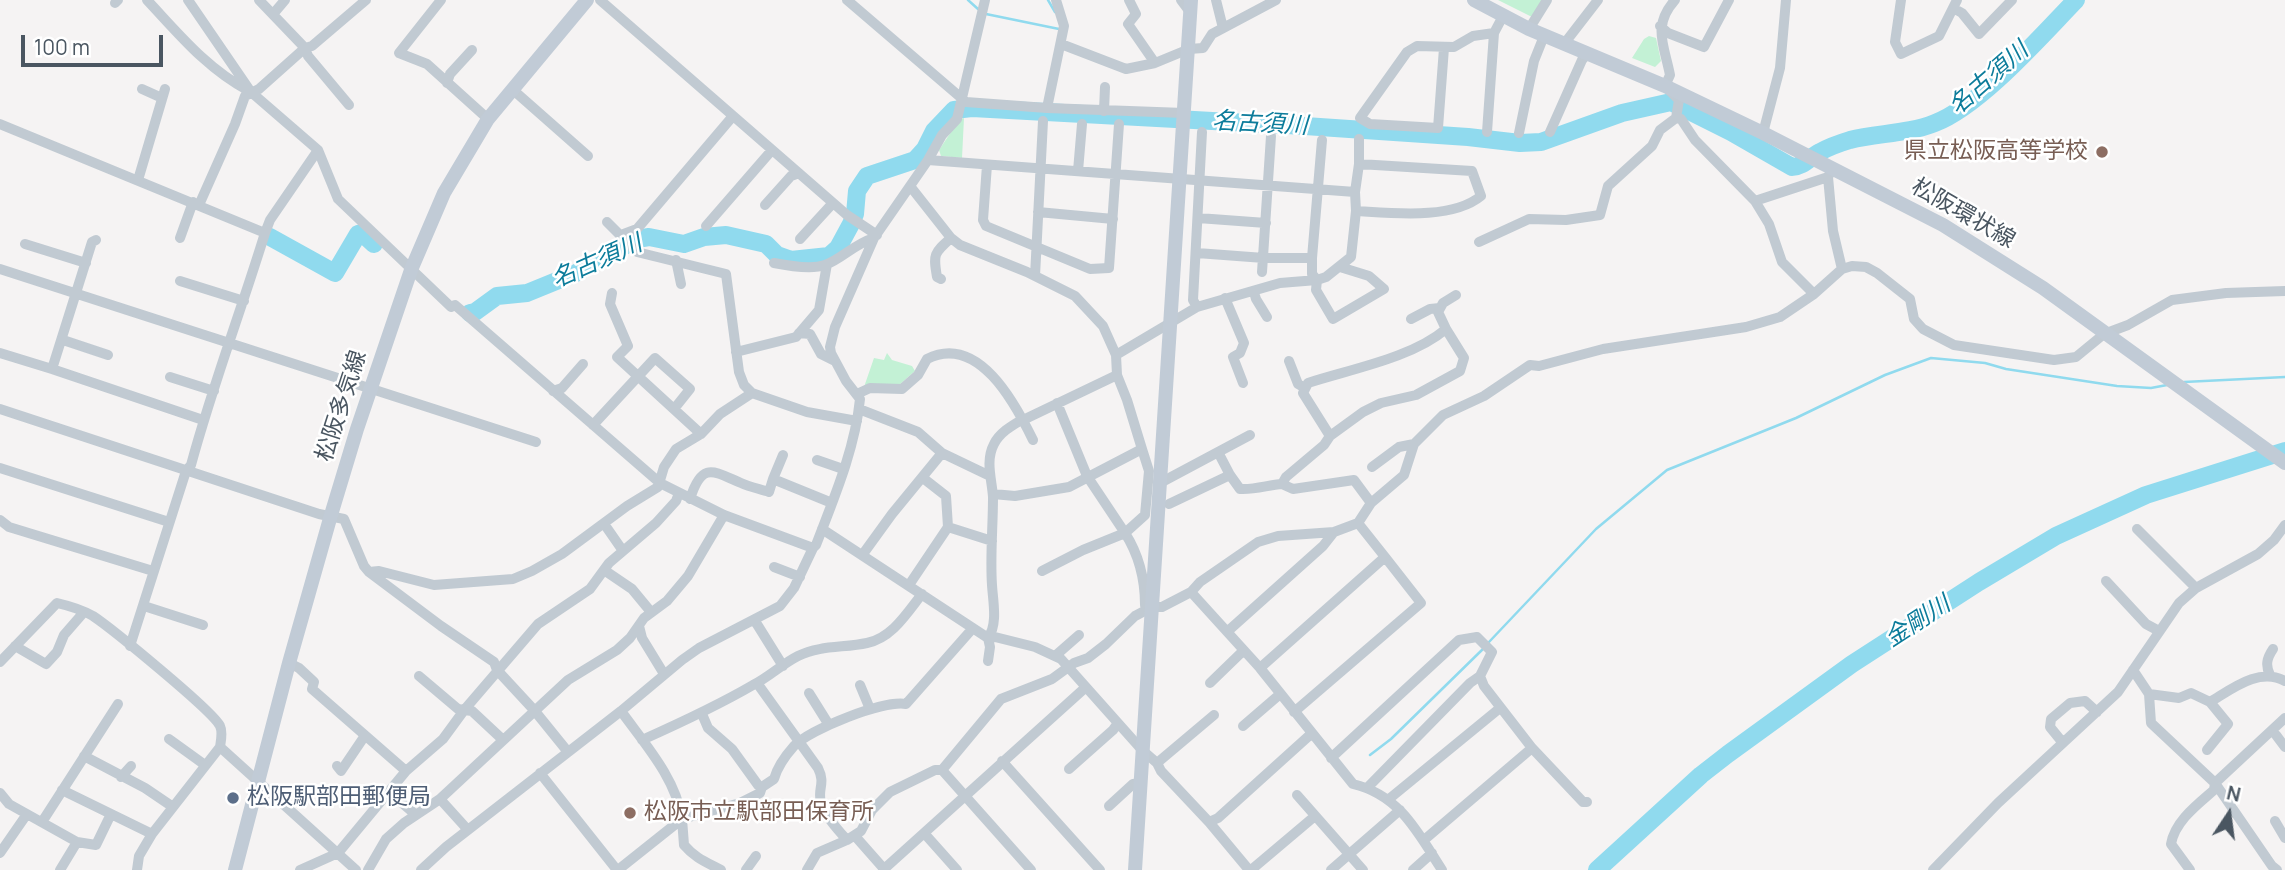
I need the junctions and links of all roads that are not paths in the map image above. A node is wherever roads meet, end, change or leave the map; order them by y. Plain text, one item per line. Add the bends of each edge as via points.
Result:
1 (147, 0) edge
2 (188, 0) edge
3 (259, 0) edge
4 (285, 0) edge
5 (366, 0) edge
6 (441, 0) edge
7 (587, 0) edge
8 (600, 0) edge
9 (848, 0) edge
10 (1129, 0) edge
11 (1181, 0) edge
12 (1216, 0) edge
13 (1250, 0) edge
14 (1276, 0) edge
15 (1547, 0) edge
16 (1598, 0) edge
17 (1675, 0) edge
18 (1729, 0) edge
19 (1786, 0) edge
20 (1901, 0) edge
21 (2012, 0) edge
22 (1059, 2) edge
23 (1482, 2) edge
24 (1955, 4) edge
25 (1191, 6) edge
26 (983, 8) edge
27 (274, 13) junction
28 (1252, 13) junction
29 (1503, 16) junction
30 (1660, 26) junction
31 (1223, 28) junction
32 (1528, 29) junction
33 (1494, 33) junction
34 (1544, 36) junction
35 (1564, 44) junction
36 (1060, 47) junction
37 (305, 48) junction
38 (1444, 48) junction
39 (1189, 49) junction
40 (472, 50) dead end
41 (1587, 54) junction
42 (1155, 63) junction
43 (447, 83) junction
44 (1665, 86) junction
45 (1105, 88) dead end
46 (142, 89) dead end
47 (512, 89) junction
48 (251, 92) junction
49 (961, 100) junction
50 (349, 105) dead end
51 (1046, 108) junction
52 (1104, 111) junction
53 (733, 116) junction
54 (1184, 117) junction
55 (1676, 118) junction
56 (488, 119) junction
57 (1043, 121) dead end
58 (1082, 124) dead end
59 (1119, 124) dead end
60 (2, 125) edge
61 (1202, 132) dead end
62 (1487, 132) dead end
63 (1550, 132) dead end
64 (1763, 133) junction
65 (1519, 134) dead end
66 (1271, 136) dead end
67 (0, 138) edge
68 (1359, 139) dead end
69 (1322, 140) dead end
70 (318, 150) junction
71 (772, 150) junction
72 (588, 156) dead end
73 (928, 160) junction
74 (987, 164) junction
75 (1359, 164) junction
76 (1041, 168) junction
77 (1829, 170) junction
78 (1078, 171) junction
79 (799, 173) junction
80 (1116, 174) junction
81 (1179, 179) junction
82 (138, 180) junction
83 (1200, 181) junction
84 (909, 186) junction
85 (1268, 186) junction
86 (1319, 188) junction
87 (1355, 192) junction
88 (1755, 201) junction
89 (833, 203) junction
90 (196, 204) junction
91 (765, 205) dead end
92 (1356, 211) junction
93 (1038, 212) junction
94 (1198, 218) junction
95 (1113, 219) junction
96 (607, 222) dead end
97 (1266, 223) junction
98 (706, 226) dead end
99 (265, 233) junction
100 (876, 236) junction
101 (622, 237) junction
102 (180, 238) dead end
103 (951, 238) junction
104 (800, 239) dead end
105 (96, 240) dead end
106 (1479, 242) dead end
107 (25, 244) dead end
108 (1035, 245) junction
109 (1197, 253) junction
110 (1264, 258) junction
111 (1312, 258) junction
112 (676, 260) junction
113 (86, 263) junction
114 (774, 263) dead end
115 (827, 264) junction
116 (1340, 267) junction
117 (0, 269) edge
118 (1842, 269) junction
119 (411, 270) junction
120 (1262, 272) dead end
121 (1035, 276) junction
122 (941, 279) dead end
123 (1317, 280) junction
124 (180, 281) dead end
125 (681, 284) dead end
126 (2285, 291) edge
127 (1254, 292) junction
128 (78, 293) junction
129 (612, 293) dead end
130 (1814, 294) junction
131 (1456, 295) dead end
132 (1225, 298) junction
133 (244, 300) junction
134 (1197, 307) junction
135 (1440, 307) junction
136 (1267, 317) dead end
137 (1411, 320) dead end
138 (1170, 321) junction
139 (1447, 329) junction
140 (799, 333) junction
141 (2104, 334) junction
142 (63, 340) junction
143 (230, 343) junction
144 (736, 352) junction
145 (0, 353) edge
146 (108, 355) dead end
147 (1116, 355) junction
148 (835, 361) junction
149 (1289, 361) dead end
150 (583, 364) dead end
151 (52, 369) junction
152 (1116, 375) junction
153 (170, 377) dead end
154 (638, 377) junction
155 (1243, 383) dead end
156 (371, 388) junction
157 (1305, 388) junction
158 (214, 391) junction
159 (553, 391) junction
160 (752, 393) junction
161 (857, 394) junction
162 (1058, 402) junction
163 (0, 409) edge
164 (674, 409) junction
165 (858, 415) junction
166 (1023, 419) junction
167 (203, 420) junction
168 (593, 425) junction
169 (701, 434) junction
170 (1250, 435) dead end
171 (1330, 436) junction
172 (1033, 439) dead end
173 (536, 442) dead end
174 (1414, 444) junction
175 (1142, 449) junction
176 (1218, 452) junction
177 (942, 453) junction
178 (783, 455) dead end
179 (817, 460) dead end
180 (2285, 463) edge
181 (1372, 467) dead end
182 (0, 468) edge
183 (843, 469) junction
184 (186, 471) junction
185 (1230, 475) junction
186 (990, 476) junction
187 (1087, 476) junction
188 (923, 478) junction
189 (773, 479) junction
190 (660, 483) junction
191 (1160, 483) junction
192 (1282, 484) junction
193 (679, 493) junction
194 (993, 495) junction
195 (690, 499) junction
196 (832, 503) junction
197 (1371, 503) junction
198 (1169, 504) dead end
199 (331, 515) junction
200 (724, 515) junction
201 (0, 520) edge
202 (169, 522) junction
203 (1358, 523) junction
204 (2285, 525) edge
205 (948, 527) junction
206 (607, 528) dead end
207 (822, 529) junction
208 (2137, 529) dead end
209 (1334, 532) junction
210 (1125, 533) junction
211 (992, 541) junction
212 (813, 548) junction
213 (623, 551) junction
214 (863, 554) junction
215 (1385, 557) junction
216 (774, 567) dead end
217 (604, 570) junction
218 (153, 571) junction
219 (1042, 571) dead end
220 (369, 572) junction
221 (800, 577) junction
222 (2106, 581) dead end
223 (909, 585) junction
224 (2196, 588) junction
225 (1191, 592) junction
226 (922, 594) junction
227 (144, 606) junction
228 (1152, 607) junction
229 (84, 612) junction
230 (651, 612) junction
231 (755, 621) junction
232 (203, 625) dead end
233 (639, 626) junction
234 (973, 628) junction
235 (1228, 631) junction
236 (2160, 631) junction
237 (1079, 635) dead end
238 (630, 638) junction
239 (642, 638) junction
240 (988, 638) junction
241 (15, 646) junction
242 (130, 646) junction
243 (2273, 649) dead end
244 (1243, 651) junction
245 (1055, 656) junction
246 (988, 661) dead end
247 (0, 662) edge
248 (289, 663) junction
249 (783, 666) junction
250 (1070, 667) junction
251 (1260, 668) junction
252 (497, 670) junction
253 (2133, 670) junction
254 (664, 674) junction
255 (2270, 675) junction
256 (419, 676) dead end
257 (1480, 676) junction
258 (2285, 681) edge
259 (757, 683) junction
260 (1210, 683) dead end
261 (860, 685) dead end
262 (1086, 687) junction
263 (809, 693) dead end
264 (2150, 694) junction
265 (1279, 695) junction
266 (2210, 702) junction
267 (118, 705) dead end
268 (1500, 708) junction
269 (465, 709) junction
270 (870, 709) junction
271 (534, 710) junction
272 (621, 711) junction
273 (1294, 712) junction
274 (2097, 712) junction
275 (702, 714) junction
276 (1214, 715) dead end
277 (2285, 719) edge
278 (1118, 723) junction
279 (829, 725) junction
280 (1243, 726) dead end
281 (1311, 734) junction
282 (2277, 735) dead end
283 (364, 737) junction
284 (169, 739) dead end
285 (502, 740) junction
286 (642, 740) junction
287 (800, 742) junction
288 (2063, 743) junction
289 (220, 747) junction
290 (2285, 747) edge
291 (1532, 748) junction
292 (1142, 750) junction
293 (2207, 750) dead end
294 (568, 752) junction
295 (84, 756) junction
296 (1331, 758) junction
297 (1002, 761) junction
298 (1157, 763) junction
299 (205, 765) junction
300 (131, 766) dead end
301 (337, 766) dead end
302 (1069, 769) dead end
303 (942, 770) junction
304 (406, 771) junction
305 (540, 773) junction
306 (121, 777) junction
307 (258, 782) junction
308 (1140, 783) junction
309 (2216, 783) junction
310 (762, 787) junction
311 (1368, 787) junction
312 (62, 790) junction
313 (388, 791) junction
314 (0, 793) edge
315 (1297, 795) dead end
316 (965, 796) junction
317 (440, 799) junction
318 (1389, 799) junction
319 (1587, 802) dead end
320 (1109, 806) dead end
321 (173, 807) junction
322 (1400, 810) junction
323 (27, 814) junction
324 (111, 814) junction
325 (416, 815) junction
326 (1315, 816) junction
327 (682, 819) junction
328 (2275, 821) dead end
329 (42, 822) junction
330 (1209, 822) junction
331 (468, 830) junction
332 (924, 833) junction
333 (152, 834) junction
334 (851, 838) junction
335 (2285, 838) edge
336 (1424, 840) junction
337 (77, 842) junction
338 (0, 853) edge
339 (338, 853) junction
340 (1349, 853) junction
341 (1432, 853) junction
342 (756, 856) dead end
343 (812, 868) edge
344 (60, 870) edge
345 (137, 870) edge
346 (235, 870) edge
347 (300, 870) edge
348 (356, 870) edge
349 (368, 870) edge
350 (421, 870) edge
351 (618, 870) edge
352 (721, 870) edge
353 (747, 870) edge
354 (884, 870) edge
355 (957, 870) edge
356 (1031, 870) edge
357 (1100, 870) edge
358 (1135, 870) edge
359 (1250, 870) edge
360 (1331, 870) edge
361 (1363, 870) edge
362 (1413, 870) edge
363 (1442, 870) edge
364 (1933, 870) edge
365 (2190, 870) edge
366 (2277, 870) edge

1 - 48 street via 201,58
2 - 48 street
3 - 27 street
4 - 27 street
5 - 37 street
6 - 43 street via 399,53 426,64
7 - 47 main road, 松阪多気線
8 - 53 street
9 - 49 street
10 - 42 street via 1136,14 1128,24
11 - 25 street
12 - 31 street
13 - 28 street
14 - 28 street
15 - 32 street
16 - 35 street
17 - 30 street
18 - 30 street via 1704,47
19 - 64 street via 1780,68
20 - 24 street via 1895,42 1901,54 1939,36
21 - 24 street via 1979,34
22 - 36 street via 1064,26
23 - 29 main road, 松阪環状線
25 - 39 main road
26 - 49 street
27 - 37 street
28 - 31 street
29 - 32 main road, 松阪環状線
29 - 33 street
30 - 44 street via 1670,75
31 - 39 street via 1212,34 1203,48
32 - 34 main road, 松阪環状線
33 - 38 street
33 - 62 street
34 - 35 main road, 松阪環状線
34 - 65 street via 1534,61
35 - 41 main road, 松阪環状線
36 - 42 street via 1126,69
36 - 51 street
37 - 48 street
37 - 50 street
38 - 38 street via 1417,46 1406,52 1360,118 1370,124 1438,128
39 - 42 street
39 - 54 main road
40 - 43 street
41 - 44 main road, 松阪環状線
41 - 63 street
43 - 56 street
44 - 55 street via 1679,100
44 - 64 main road, 松阪環状線
45 - 52 street
46 - 82 street via 163,93
47 - 56 main road, 松阪多気線
47 - 72 street
48 - 70 street
48 - 90 street via 245,96
49 - 51 street
49 - 73 street via 957,119
51 - 52 street
52 - 54 street
53 - 71 street
53 - 101 street via 637,229
54 - 81 main road
55 - 88 street
55 - 106 street via 1608,186 1600,215 1529,219
56 - 119 main road, 松阪多気線 via 444,193
57 - 76 street
58 - 78 street
59 - 80 street
60 - 67 street
60 - 82 street
61 - 83 street
64 - 77 main road, 松阪環状線
66 - 85 street
68 - 75 street
69 - 86 street
70 - 99 street
70 - 119 street via 338,198
71 - 79 street
71 - 98 street
73 - 74 street
73 - 84 street
74 - 76 street
74 - 108 street via 986,226
75 - 87 street
75 - 92 street via 1472,171 1481,196 1473,203 1422,215
76 - 78 street
76 - 93 street
77 - 88 street
77 - 118 street via 1833,231
77 - 141 main road, 松阪環状線 via 1943,225 2043,288
78 - 80 street
79 - 89 street
79 - 91 street via 790,176
80 - 81 street
80 - 95 street
81 - 83 street
81 - 138 main road
82 - 90 street
83 - 85 street
83 - 94 street
84 - 100 street
84 - 103 street
85 - 86 street
85 - 97 street
86 - 87 street
86 - 111 street
87 - 92 street
88 - 130 street via 1782,262
89 - 100 street
89 - 104 street
90 - 99 street
90 - 102 street
92 - 116 street via 1351,257
93 - 95 street
93 - 108 street
94 - 97 street
94 - 109 street
95 - 108 street via 1109,268 1090,270
96 - 101 street
97 - 110 street
99 - 133 street
100 - 115 street
100 - 148 street via 835,327 830,347
101 - 112 street via 637,251
103 - 121 street via 968,250
103 - 122 street via 936,251 934,260
105 - 113 street
107 - 113 street
108 - 121 street
109 - 110 street
109 - 134 street via 1193,300
110 - 111 street
110 - 120 street
111 - 123 street via 1312,274
112 - 125 street
112 - 144 street via 726,274
113 - 128 street
114 - 115 street
115 - 140 street via 819,310
116 - 123 street
116 - 123 street via 1368,276 1384,289 1333,319 1316,290
117 - 128 street
118 - 130 street
118 - 141 street via 1866,267 1877,272 1910,299 1914,318 1923,329 1954,345 2054,360 2076,357
119 - 156 main road, 松阪多気線
119 - 159 street
121 - 147 street via 1074,296 1097,317
123 - 127 street via 1280,283
124 - 133 street
126 - 141 street via 2172,300
127 - 132 street
127 - 136 street
128 - 142 street
128 - 143 street
129 - 154 street via 610,304 628,346 617,357
130 - 174 street via 1780,317 1746,327 1530,365 1484,396 1443,415
131 - 135 street
132 - 134 street
132 - 155 street via 1244,343 1233,357
133 - 143 street
134 - 138 street
135 - 137 street
135 - 139 street
138 - 147 street
138 - 191 main road
139 - 157 street via 1407,351 1308,383
139 - 171 street via 1464,358 1460,371 1416,396 1363,412
140 - 144 street via 792,339
140 - 148 street via 810,334 821,354
141 - 180 main road, 松阪環状線
142 - 146 street
142 - 151 street
143 - 156 street
143 - 158 street
144 - 160 street via 741,379
145 - 151 street
147 - 152 street
148 - 161 street
149 - 157 street via 1298,384
150 - 159 street via 562,388
151 - 167 street
152 - 162 street
152 - 175 street
153 - 158 street
154 - 164 street
154 - 164 street via 655,358 690,389
154 - 168 street
156 - 173 street
156 - 199 main road, 松阪多気線
157 - 171 street via 1303,393
158 - 167 street
159 - 168 street
160 - 165 street via 807,412
160 - 169 street via 720,414
161 - 165 street
161 - 166 street via 870,388 902,390 927,359 948,353 973,361 997,380
162 - 166 street
162 - 187 street
163 - 184 street
164 - 169 street
165 - 177 street via 918,432
165 - 183 street
166 - 172 street
166 - 186 street via 993,445
167 - 184 street
168 - 190 street
169 - 190 street via 676,449
170 - 176 street
171 - 192 street
174 - 181 street via 1399,447
174 - 197 street via 1404,475
175 - 187 street
175 - 210 street via 1149,471 1144,515
176 - 185 street
176 - 191 street
177 - 186 street
177 - 188 street
178 - 189 street
179 - 183 street
182 - 202 street
183 - 196 street
184 - 199 street
184 - 202 street
185 - 192 street via 1240,489
185 - 198 street
186 - 194 street
187 - 194 street via 1069,487
187 - 210 street
188 - 205 street via 946,496
188 - 214 street
189 - 195 street via 769,492 710,472 698,479
189 - 196 street
190 - 193 street
190 - 220 street via 562,554 513,579 434,585
191 - 228 main road
192 - 197 street via 1293,489 1354,480
193 - 195 street
193 - 213 street via 656,523
194 - 211 street
195 - 200 street
196 - 207 street
197 - 203 street
199 - 220 street via 344,519
199 - 248 main road, 松阪多気線
200 - 212 street
200 - 230 street via 688,576
201 - 218 street via 9,527
202 - 218 street
203 - 209 street
203 - 215 street
204 - 224 street via 2258,554
205 - 211 street
205 - 223 street
206 - 213 street
207 - 212 street
207 - 214 street
208 - 224 street
209 - 225 street via 1258,542
209 - 235 street
210 - 219 street
210 - 228 street via 1142,572 1146,605
211 - 240 street via 994,608 993,631
212 - 221 street
213 - 217 street
214 - 223 street
215 - 251 street
215 - 273 street via 1421,603
216 - 221 street
217 - 230 street via 632,589
217 - 252 street via 590,589 538,624
218 - 227 street
220 - 252 street via 482,652
221 - 231 street via 784,603
222 - 236 street via 2146,624
223 - 226 street
224 - 236 street
225 - 228 street via 1162,607
225 - 235 street
226 - 234 street
226 - 249 street via 886,635 867,643 807,652
227 - 232 street
227 - 242 street
228 - 250 street
228 - 292 main road
229 - 241 street via 57,603
229 - 241 street via 46,664
229 - 242 street
230 - 233 street
231 - 249 street
231 - 254 street via 699,648
233 - 238 street
233 - 239 street
234 - 240 street
234 - 270 street via 906,704
235 - 244 street
236 - 253 street
237 - 245 street
238 - 239 street
238 - 271 street via 568,680
239 - 254 street
240 - 245 street via 1035,647
240 - 246 street
241 - 247 street
242 - 289 street via 219,723
243 - 255 street via 2268,657
244 - 251 street
244 - 260 street
245 - 250 street
248 - 283 street via 314,682 312,689
248 - 307 main road, 松阪多気線
249 - 259 street
250 - 262 street
250 - 303 street via 1001,699
251 - 265 street
252 - 269 street
252 - 271 street
253 - 264 street
253 - 274 street
254 - 272 street
255 - 258 street
255 - 266 street via 2248,680
256 - 269 street via 458,709
257 - 268 street
257 - 296 street via 1492,652 1477,637 1459,640
257 - 311 street
259 - 275 street
259 - 287 street
261 - 270 street
262 - 278 street
262 - 297 street
263 - 279 street
264 - 266 street via 2179,698 2191,693
264 - 309 street via 2151,723
265 - 273 street
265 - 280 street
266 - 293 street via 2228,724
267 - 295 street
268 - 291 street
268 - 318 street
269 - 285 street
269 - 304 street via 443,739
270 - 279 street
271 - 285 street
271 - 294 street
272 - 286 street
272 - 294 street
273 - 281 street
274 - 288 street
274 - 288 street via 2085,701 2070,702 2051,719 2050,727
275 - 286 street
275 - 310 street via 708,728 732,749
276 - 298 street
277 - 309 street
278 - 292 street
278 - 302 street
279 - 287 street
281 - 296 street
281 - 330 street
282 - 290 street
283 - 301 street via 341,771
283 - 304 street
284 - 299 street
285 - 317 street
286 - 327 street via 663,770
287 - 310 street via 774,779
287 - 334 street via 823,778 822,805
288 - 364 street
289 - 299 street
289 - 307 street
291 - 319 street
291 - 336 street
292 - 298 street
292 - 308 main road
294 - 305 street
295 - 306 street
295 - 312 street
296 - 311 street via 1353,784
297 - 316 street
297 - 357 street
298 - 330 street
299 - 321 street
300 - 306 street
303 - 316 street
303 - 334 street via 890,792
304 - 313 street
305 - 331 street
305 - 351 street
306 - 321 street
307 - 339 street
307 - 346 main road, 松阪多気線
308 - 320 street
308 - 358 main road
309 - 365 street via 2172,837 2171,844
309 - 366 street
310 - 327 street via 760,793 740,803
311 - 318 street
312 - 324 street
312 - 329 street
313 - 325 street
313 - 339 street
314 - 323 street
315 - 326 street
316 - 332 street
316 - 356 street
317 - 325 street
317 - 331 street
318 - 322 street
321 - 333 street
322 - 336 street
322 - 340 street
323 - 329 street
323 - 338 street
324 - 333 street
324 - 337 street via 96,845
325 - 349 street via 386,839
326 - 340 street
326 - 359 street
327 - 351 street
327 - 352 street via 686,848
328 - 335 street
329 - 337 street
330 - 359 street
331 - 350 street
332 - 354 street
332 - 355 street
333 - 345 street via 139,856
334 - 343 street via 817,853
334 - 354 street
336 - 341 street
337 - 344 street
339 - 347 street
339 - 348 street
340 - 360 street
340 - 361 street
341 - 362 street
341 - 363 street
342 - 353 street

